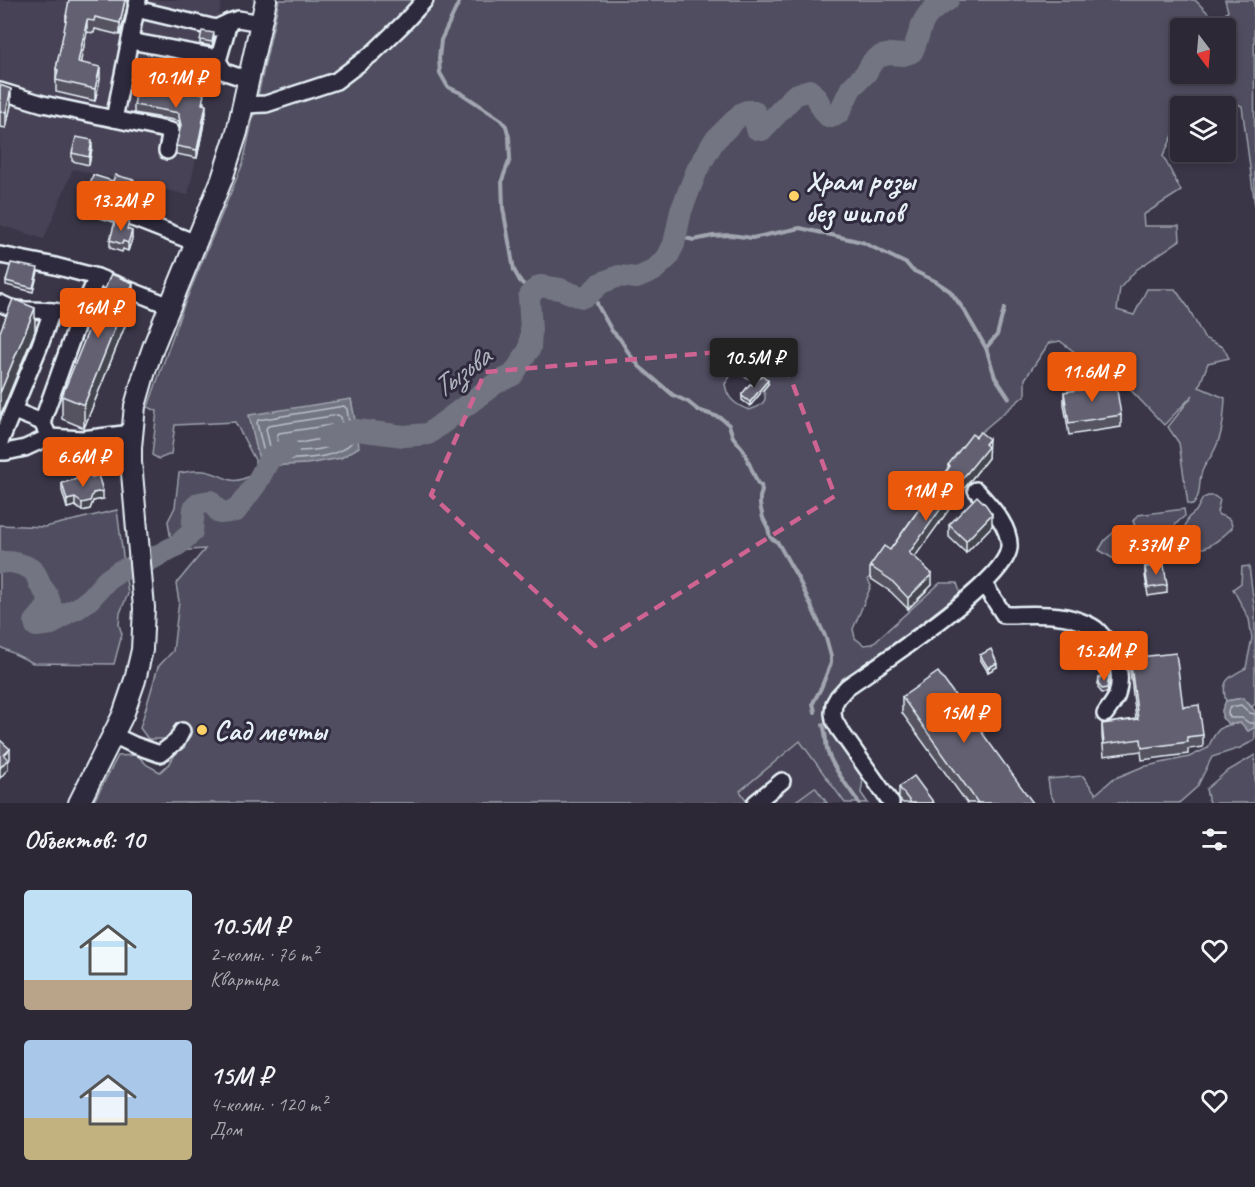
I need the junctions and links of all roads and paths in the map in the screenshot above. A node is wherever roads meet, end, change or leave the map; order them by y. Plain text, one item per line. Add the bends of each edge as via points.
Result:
1 (266, 0) edge
2 (425, 0) edge
3 (137, 4) edge
4 (229, 22) junction
5 (261, 23) junction
6 (130, 41) junction
7 (218, 61) junction
8 (249, 80) junction
9 (0, 91) edge
10 (243, 105) junction
11 (114, 119) junction
12 (167, 151) dead end
13 (102, 209) dead end
14 (196, 243) junction
15 (0, 255) edge
16 (97, 278) junction
17 (0, 303) edge
18 (170, 306) junction
19 (52, 311) junction
20 (80, 316) junction
21 (40, 345) junction
22 (66, 355) junction
23 (14, 411) junction
24 (42, 422) junction
25 (132, 433) junction
26 (49, 437) junction
27 (0, 442) edge
28 (0, 452) edge
29 (976, 490) dead end
30 (984, 584) junction
31 (1105, 714) dead end
32 (182, 731) dead end
33 (113, 735) junction
34 (782, 781) dead end
35 (79, 803) edge
36 (755, 803) edge
37 (891, 803) edge

1 - 5 main road
2 - 10 lane via 373,53 336,81 266,104
3 - 4 lane via 216,28
3 - 6 lane
4 - 5 lane via 238,19
4 - 7 lane
5 - 8 main road
6 - 7 lane via 210,56
6 - 11 lane
7 - 8 lane via 225,72
8 - 10 main road
9 - 11 lane
10 - 14 main road via 222,179
11 - 12 lane via 171,131
13 - 14 lane
14 - 18 main road
15 - 16 lane
16 - 18 lane
16 - 20 lane
17 - 19 lane via 19,310
18 - 25 main road via 139,391
19 - 20 lane
19 - 21 lane
20 - 22 lane
21 - 22 lane
21 - 23 lane
22 - 24 lane
23 - 24 lane
23 - 27 lane
24 - 26 lane
25 - 26 lane
25 - 33 main road via 144,608 142,650 130,695
26 - 28 lane via 25,448
29 - 30 lane via 1000,517 1009,548 1004,562
30 - 31 lane via 1004,615 1060,616 1097,629 1119,664 1117,696
30 - 37 lane via 929,630 847,687 834,704 838,729
32 - 33 lane via 177,741 160,754
33 - 35 main road
34 - 36 lane

